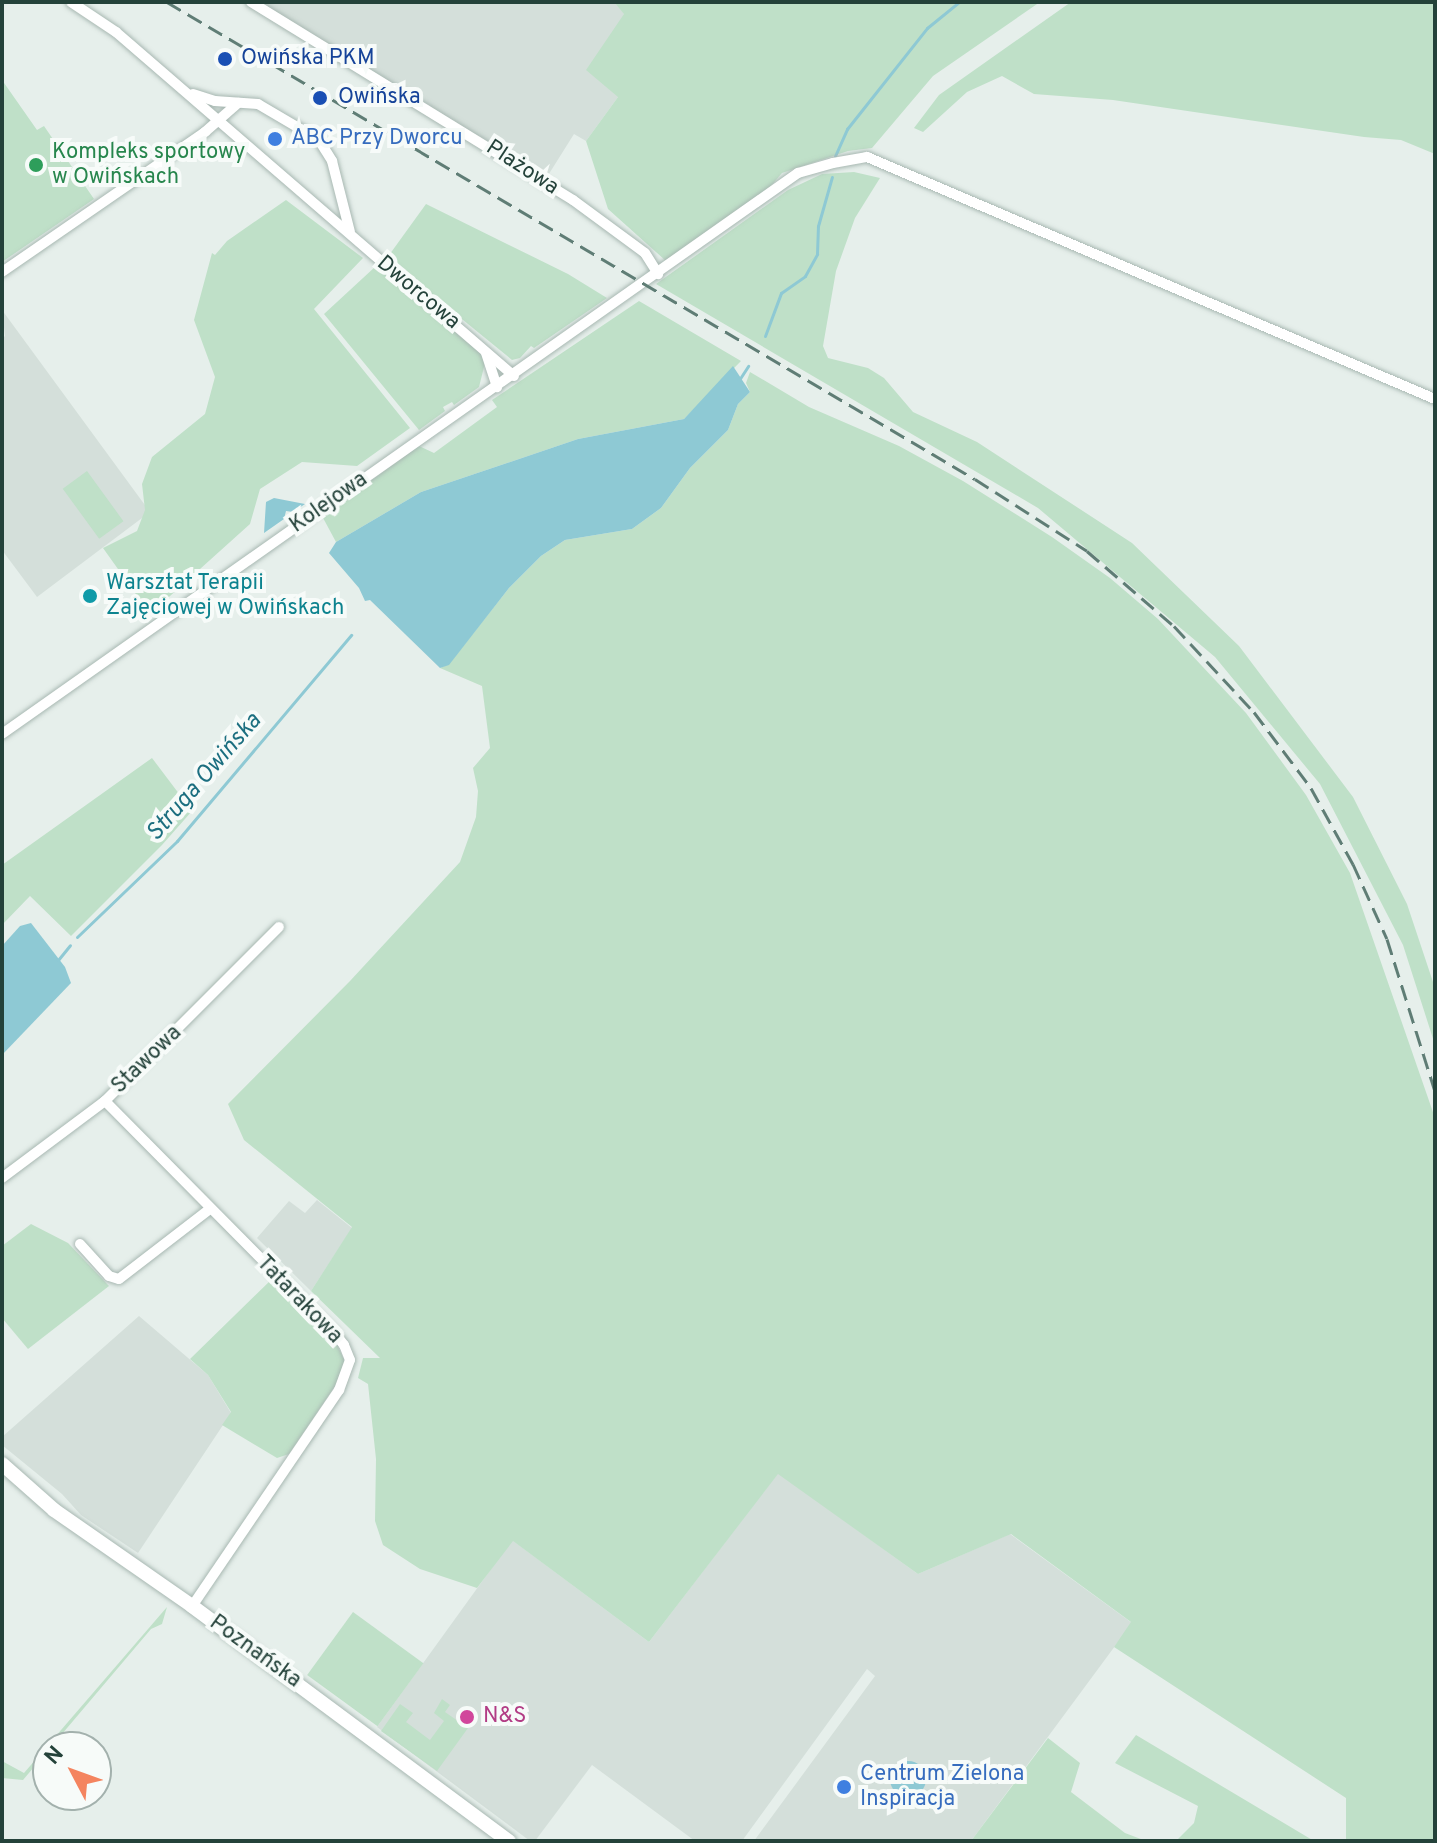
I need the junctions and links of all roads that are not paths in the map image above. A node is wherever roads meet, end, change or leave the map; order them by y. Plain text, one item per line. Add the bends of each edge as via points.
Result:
1 (71, 2) edge
2 (251, 2) edge
3 (184, 91) junction
4 (238, 103) junction
5 (218, 121) junction
6 (231, 133) junction
7 (341, 205) junction
8 (325, 213) junction
9 (353, 238) junction
10 (2, 272) edge
11 (658, 274) junction
12 (483, 348) junction
13 (514, 376) junction
14 (497, 387) junction
15 (1435, 399) edge
16 (2, 734) edge
17 (279, 927) dead end
18 (105, 1101) junction
19 (2, 1178) edge
20 (210, 1209) junction
21 (80, 1244) dead end
22 (2, 1464) edge
23 (192, 1606) junction
24 (509, 1841) edge

1 - 3 street, Dworcowa via 106,24
2 - 11 street, Plażowa via 573,200 645,253
3 - 4 street, Dworcowa
3 - 5 street, Dworcowa
4 - 5 street
4 - 6 street
4 - 7 street, Dworcowa via 265,107 319,140 332,161
5 - 6 street, Dworcowa
5 - 10 street
6 - 8 street, Dworcowa
7 - 8 street
7 - 9 street, Dworcowa
8 - 9 street, Dworcowa
9 - 12 street, Dworcowa
11 - 13 street, Kolejowa
11 - 15 street, Kolejowa via 798,173 867,157
12 - 13 street, Dworcowa
12 - 14 street
13 - 14 street, Kolejowa
14 - 16 street, Kolejowa
17 - 18 street, Stawowa
18 - 19 street, Stawowa
18 - 20 street, Tatarakowa
20 - 21 street via 119,1279 109,1276
20 - 23 street, Tatarakowa via 340,1338 349,1367 339,1390
22 - 23 main road, Poznańska via 47,1504
23 - 24 main road, Poznańska

